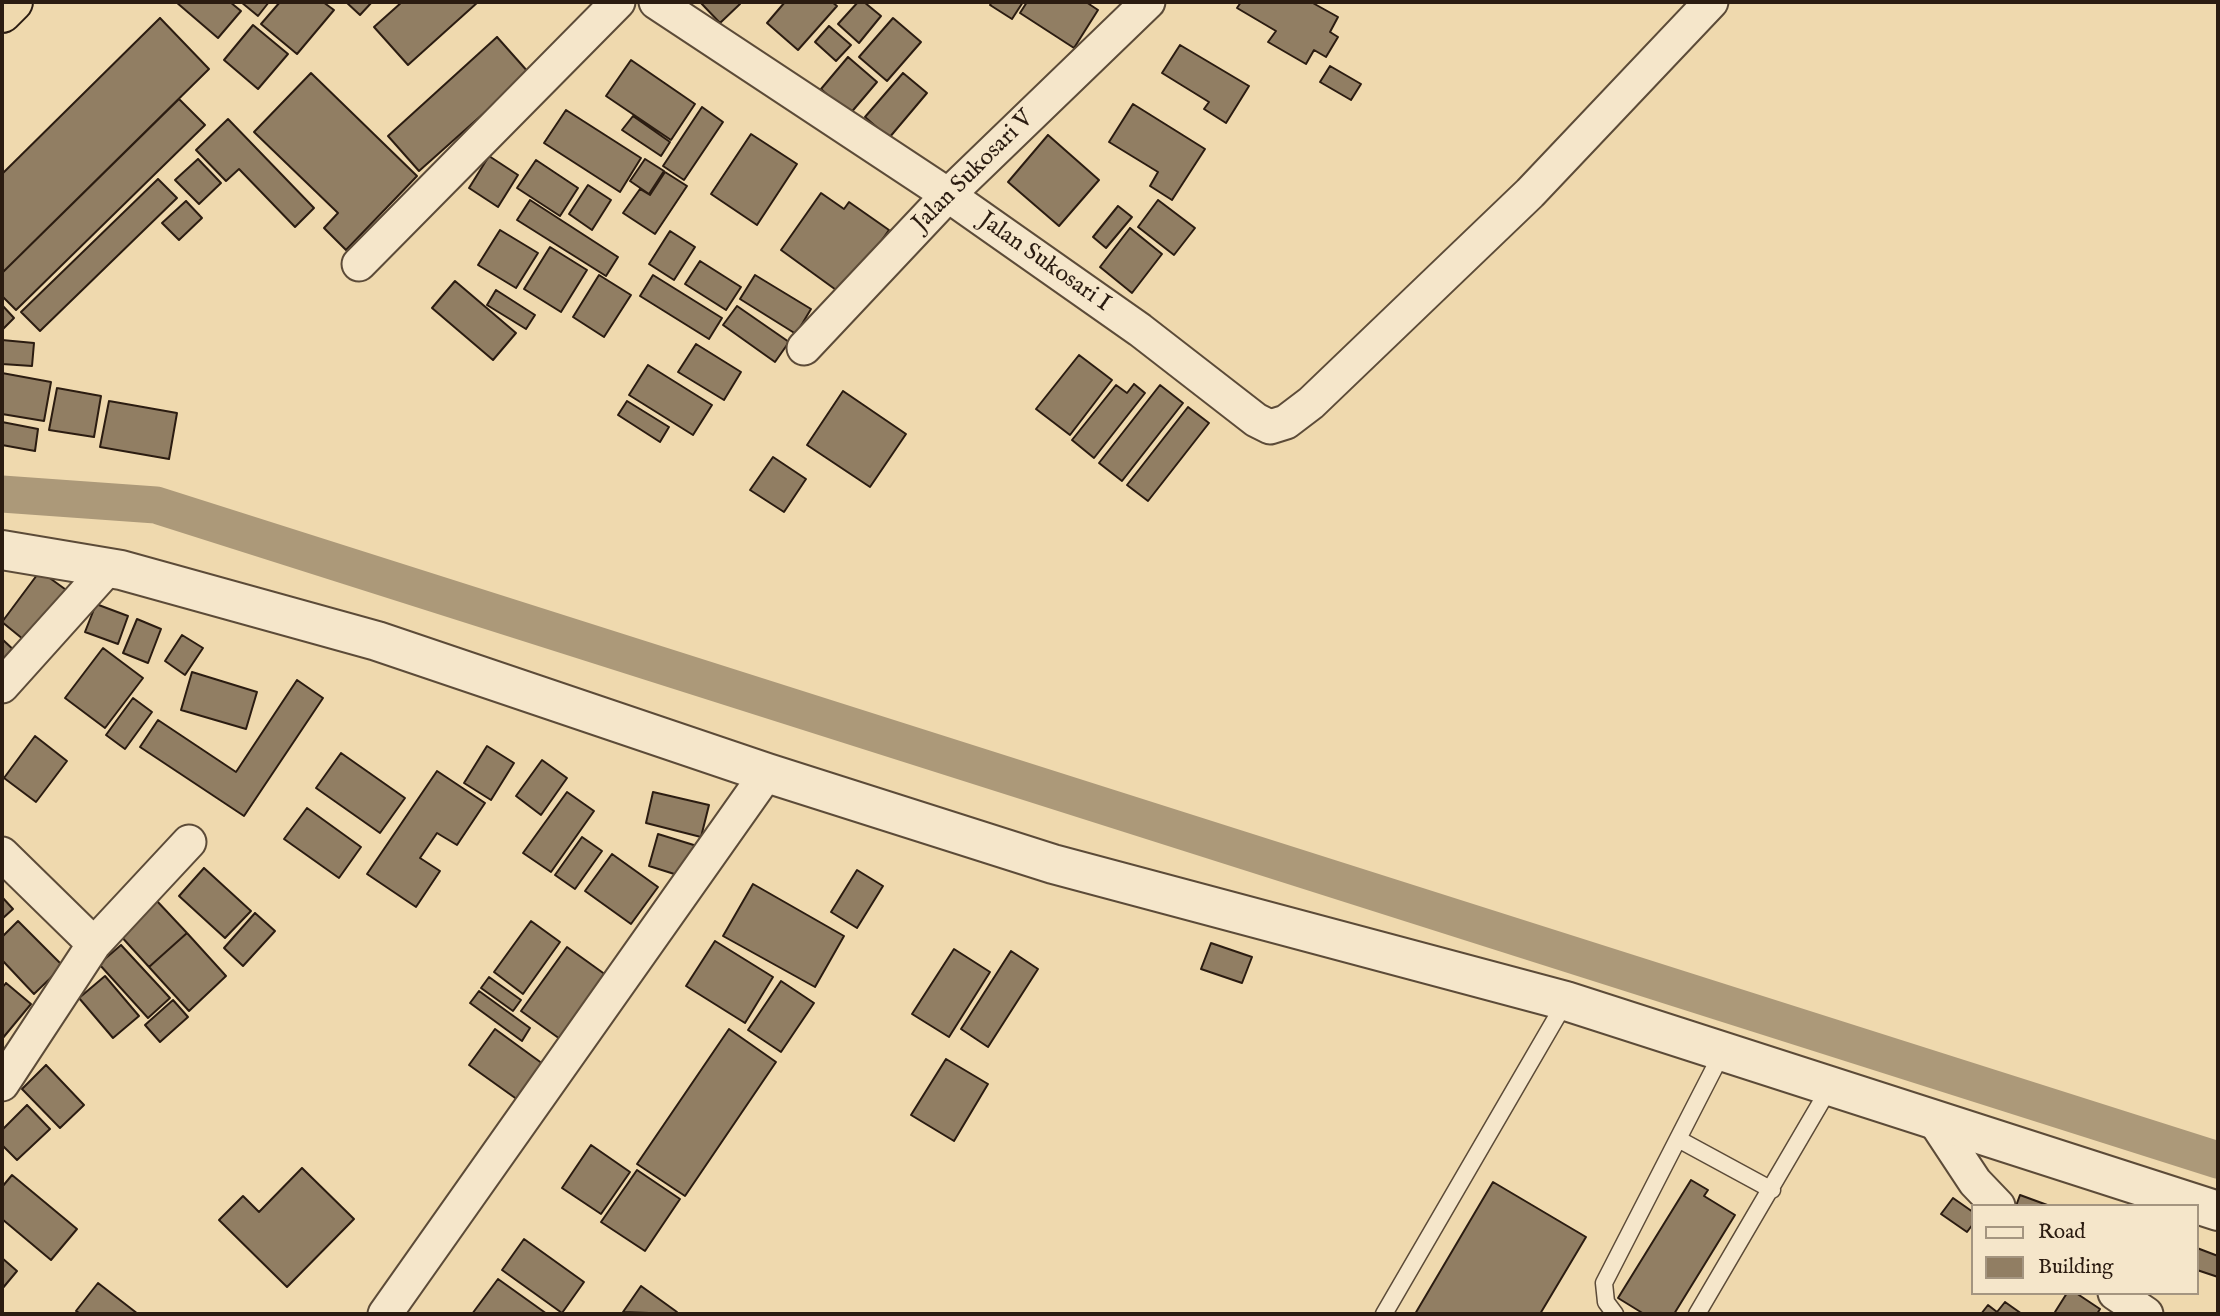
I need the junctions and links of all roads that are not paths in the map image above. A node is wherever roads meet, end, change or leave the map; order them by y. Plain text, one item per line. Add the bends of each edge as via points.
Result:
1 (13, 2) edge
2 (618, 2) edge
3 (656, 2) edge
4 (1148, 2) edge
5 (1711, 2) edge
6 (2, 13) edge
7 (947, 195) junction
8 (359, 264) dead end
9 (804, 348) dead end
10 (2, 550) edge
11 (109, 567) junction
12 (2, 686) edge
13 (766, 773) junction
14 (189, 842) dead end
15 (2, 853) edge
16 (94, 944) junction
17 (1566, 1001) junction
18 (1722, 1053) junction
19 (2, 1084) edge
20 (1830, 1087) junction
21 (1932, 1117) junction
22 (1678, 1139) junction
23 (1772, 1190) junction
24 (1996, 1204) edge
25 (2197, 1204) edge
26 (2199, 1205) edge
27 (2218, 1211) edge
28 (2118, 1295) edge
29 (385, 1314) edge
30 (1384, 1314) edge
31 (1615, 1314) edge
32 (1697, 1314) edge
33 (2146, 1314) edge

1 - 6 highway
2 - 8 street
3 - 7 street, Jalan Sukosari I
4 - 7 street, Jalan Sukosari V
5 - 7 street, Jalan Sukosari I via 1530,192 1311,403 1286,422 1270,427
7 - 9 street, Jalan Sukosari V
10 - 11 street
11 - 12 street
11 - 13 street via 377,641
13 - 17 street via 1053,864
13 - 29 street
14 - 16 street
15 - 16 street
16 - 19 street
17 - 18 street
17 - 30 lane
18 - 20 street
18 - 22 lane
20 - 21 street
20 - 23 lane
21 - 24 street via 1975,1182
21 - 25 street
22 - 23 lane
22 - 31 lane via 1604,1283 1606,1302
23 - 32 lane
26 - 27 street
28 - 33 street

